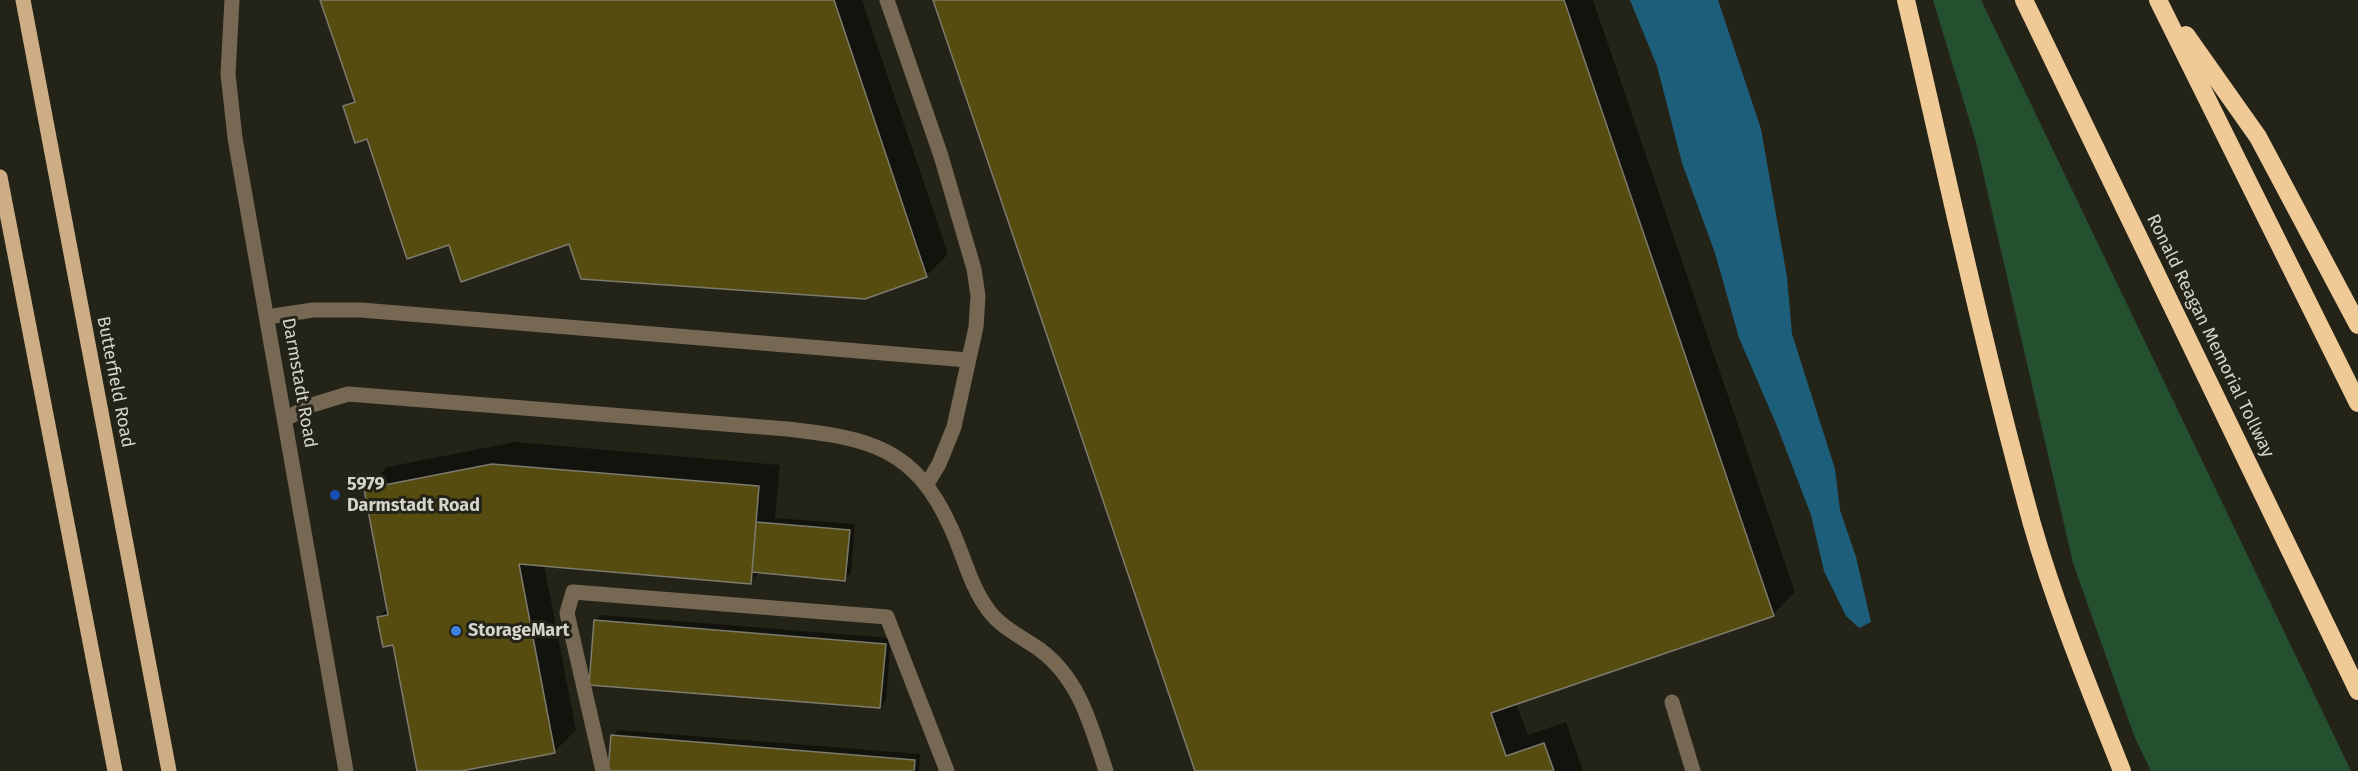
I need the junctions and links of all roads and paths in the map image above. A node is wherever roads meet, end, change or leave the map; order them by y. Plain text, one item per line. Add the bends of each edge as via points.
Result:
1 (23, 0) edge
2 (232, 0) edge
3 (888, 0) edge
4 (1906, 0) edge
5 (2024, 0) edge
6 (2159, 0) edge
7 (0, 177) edge
8 (267, 317) junction
9 (2358, 325) edge
10 (968, 360) junction
11 (2358, 403) edge
12 (285, 419) junction
13 (927, 484) junction
14 (2358, 691) edge
15 (1672, 702) dead end
16 (115, 771) edge
17 (168, 771) edge
18 (346, 771) edge
19 (603, 771) edge
20 (947, 771) edge
21 (1106, 771) edge
22 (1693, 771) edge
23 (2122, 771) edge

1 - 17 main road, Butterfield Road
2 - 8 street, Darmstadt Road via 228,74 235,138
3 - 10 street via 974,269 978,296 976,327
4 - 23 highway via 2033,526 2079,664
5 - 14 highway, Ronald Reagan Memorial Tollway
6 - 9 highway via 2258,137
6 - 11 highway
7 - 16 main road
8 - 10 street via 313,310 361,310
8 - 12 street, Darmstadt Road
10 - 13 street via 954,427
12 - 13 street via 312,405 348,394 787,429 862,441 899,458
12 - 18 street, Darmstadt Road
13 - 21 street via 951,527 976,594 1013,633 1041,650 1084,703
15 - 22 street
19 - 20 street via 567,613 573,592 887,617

